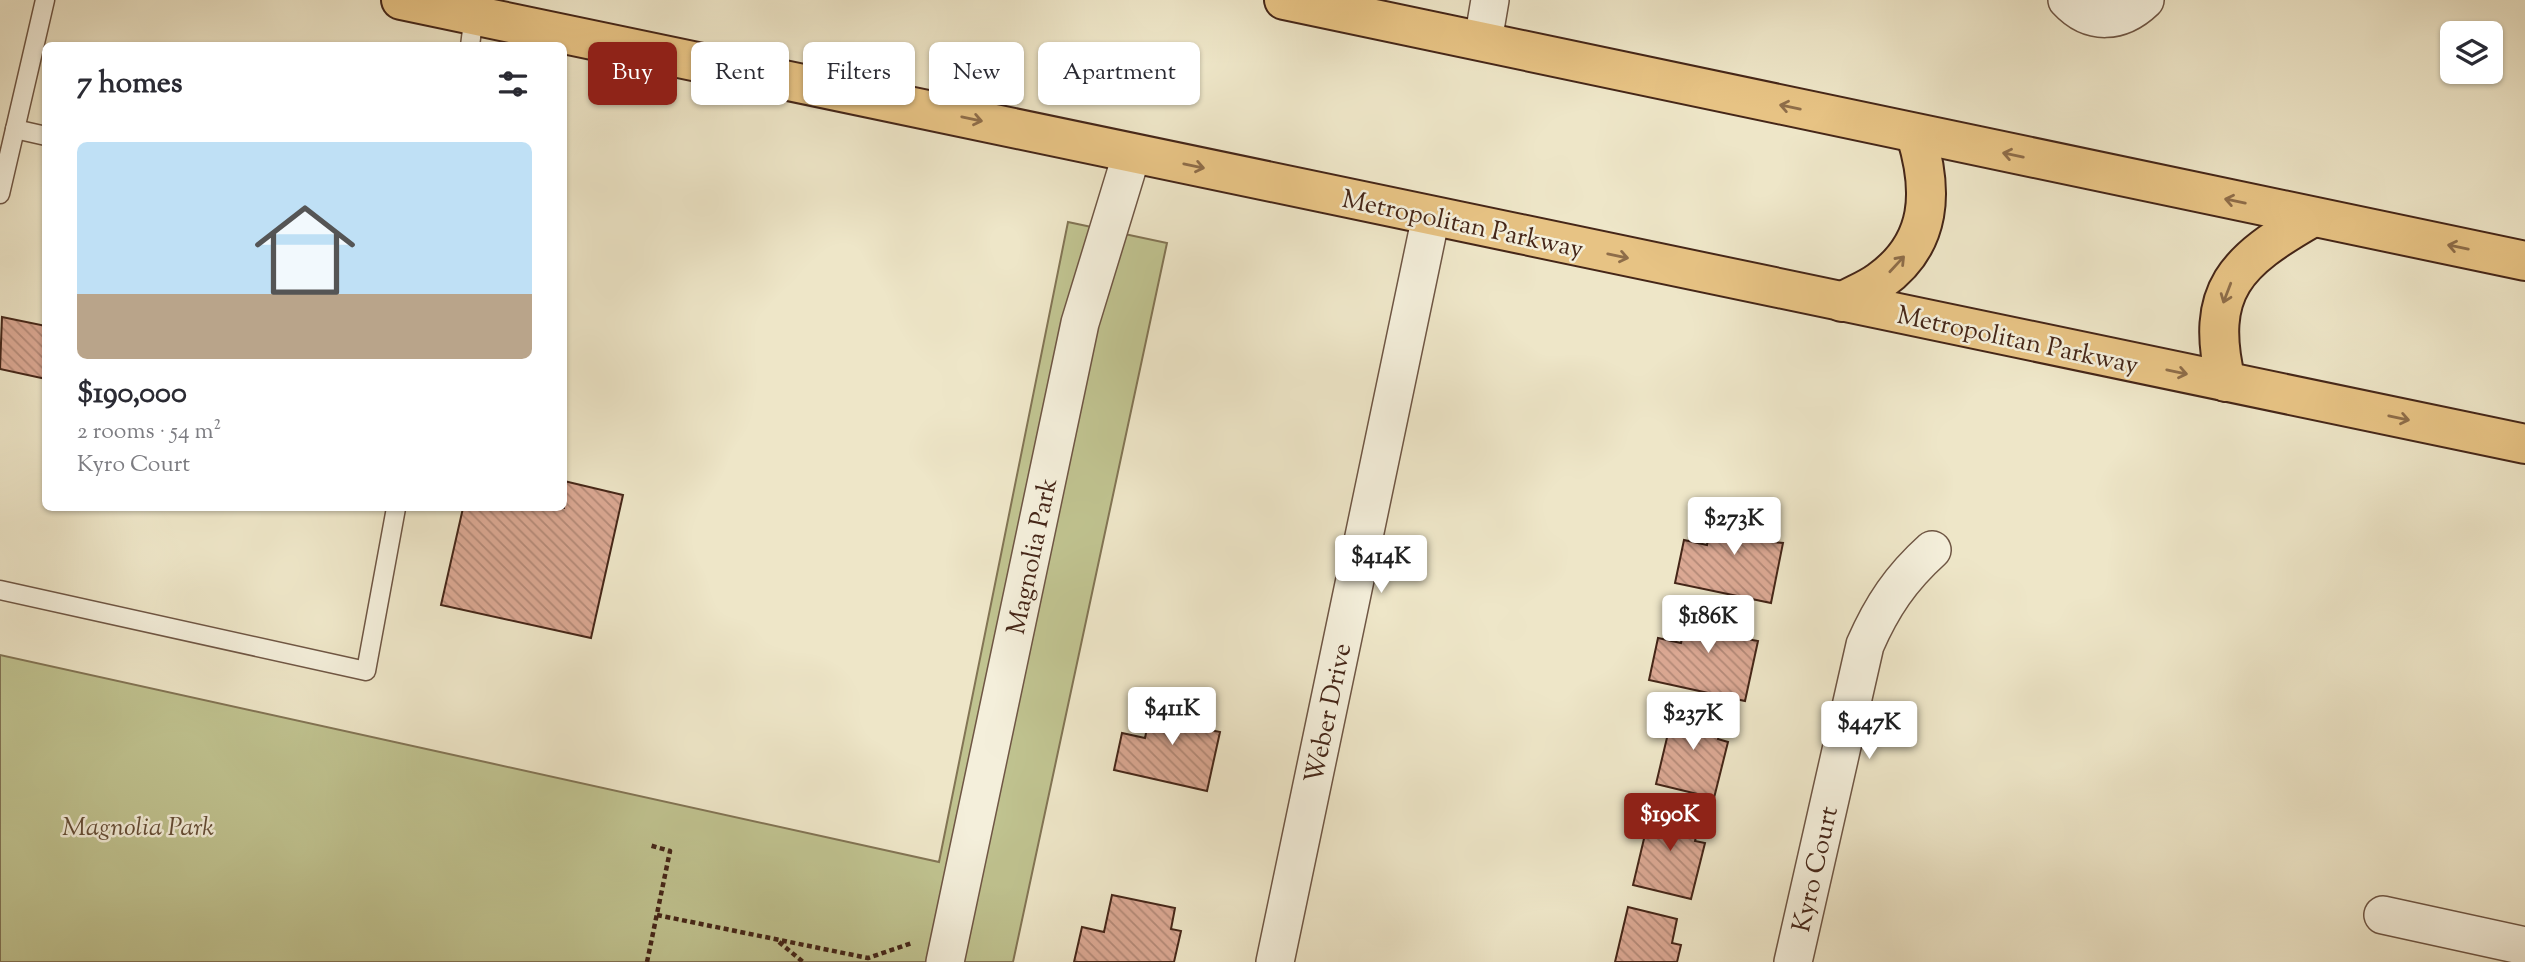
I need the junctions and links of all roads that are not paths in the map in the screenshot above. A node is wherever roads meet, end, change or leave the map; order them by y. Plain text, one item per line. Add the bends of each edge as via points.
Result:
1 (45, 0) edge
2 (401, 0) edge
3 (1284, 0) edge
4 (1490, 0) edge
5 (2067, 0) edge
6 (2145, 0) edge
7 (472, 30) edge
8 (1483, 41) junction
9 (536, 42) edge
10 (567, 48) edge
11 (15, 129) junction
12 (42, 135) edge
13 (1916, 135) junction
14 (1132, 153) junction
15 (0, 194) edge
16 (1431, 216) junction
17 (2313, 217) junction
18 (2525, 261) edge
19 (1842, 302) junction
20 (2226, 382) junction
21 (2525, 444) edge
22 (395, 511) edge
23 (1932, 550) dead end
24 (0, 590) edge
25 (2383, 915) dead end
26 (2525, 946) edge
27 (945, 962) edge
28 (1275, 962) edge
29 (1793, 962) edge

1 - 11 lane
2 - 7 main road, Metropolitan Parkway
3 - 8 main road
4 - 8 street
5 - 6 street via 2093,18 2112,19 2130,13
7 -> 9 main road, Metropolitan Parkway
13 -> 8 main road
10 -> 14 main road, Metropolitan Parkway
11 - 12 lane
11 - 15 lane
17 -> 13 main road
19 -> 13 main road via 1881,281 1906,254 1921,227 1928,198
14 -> 16 main road, Metropolitan Parkway
14 - 27 street, Magnolia Park via 1080,323
16 -> 19 main road, Metropolitan Parkway
16 - 28 street, Weber Drive
18 -> 17 main road
17 -> 20 main road via 2264,247 2231,282 2219,313 2218,348
19 -> 20 main road, Metropolitan Parkway
20 -> 21 main road, Metropolitan Parkway
22 - 24 lane via 366,671
23 - 29 street, Kyro Court via 1906,574 1881,608 1866,645
25 - 26 street

